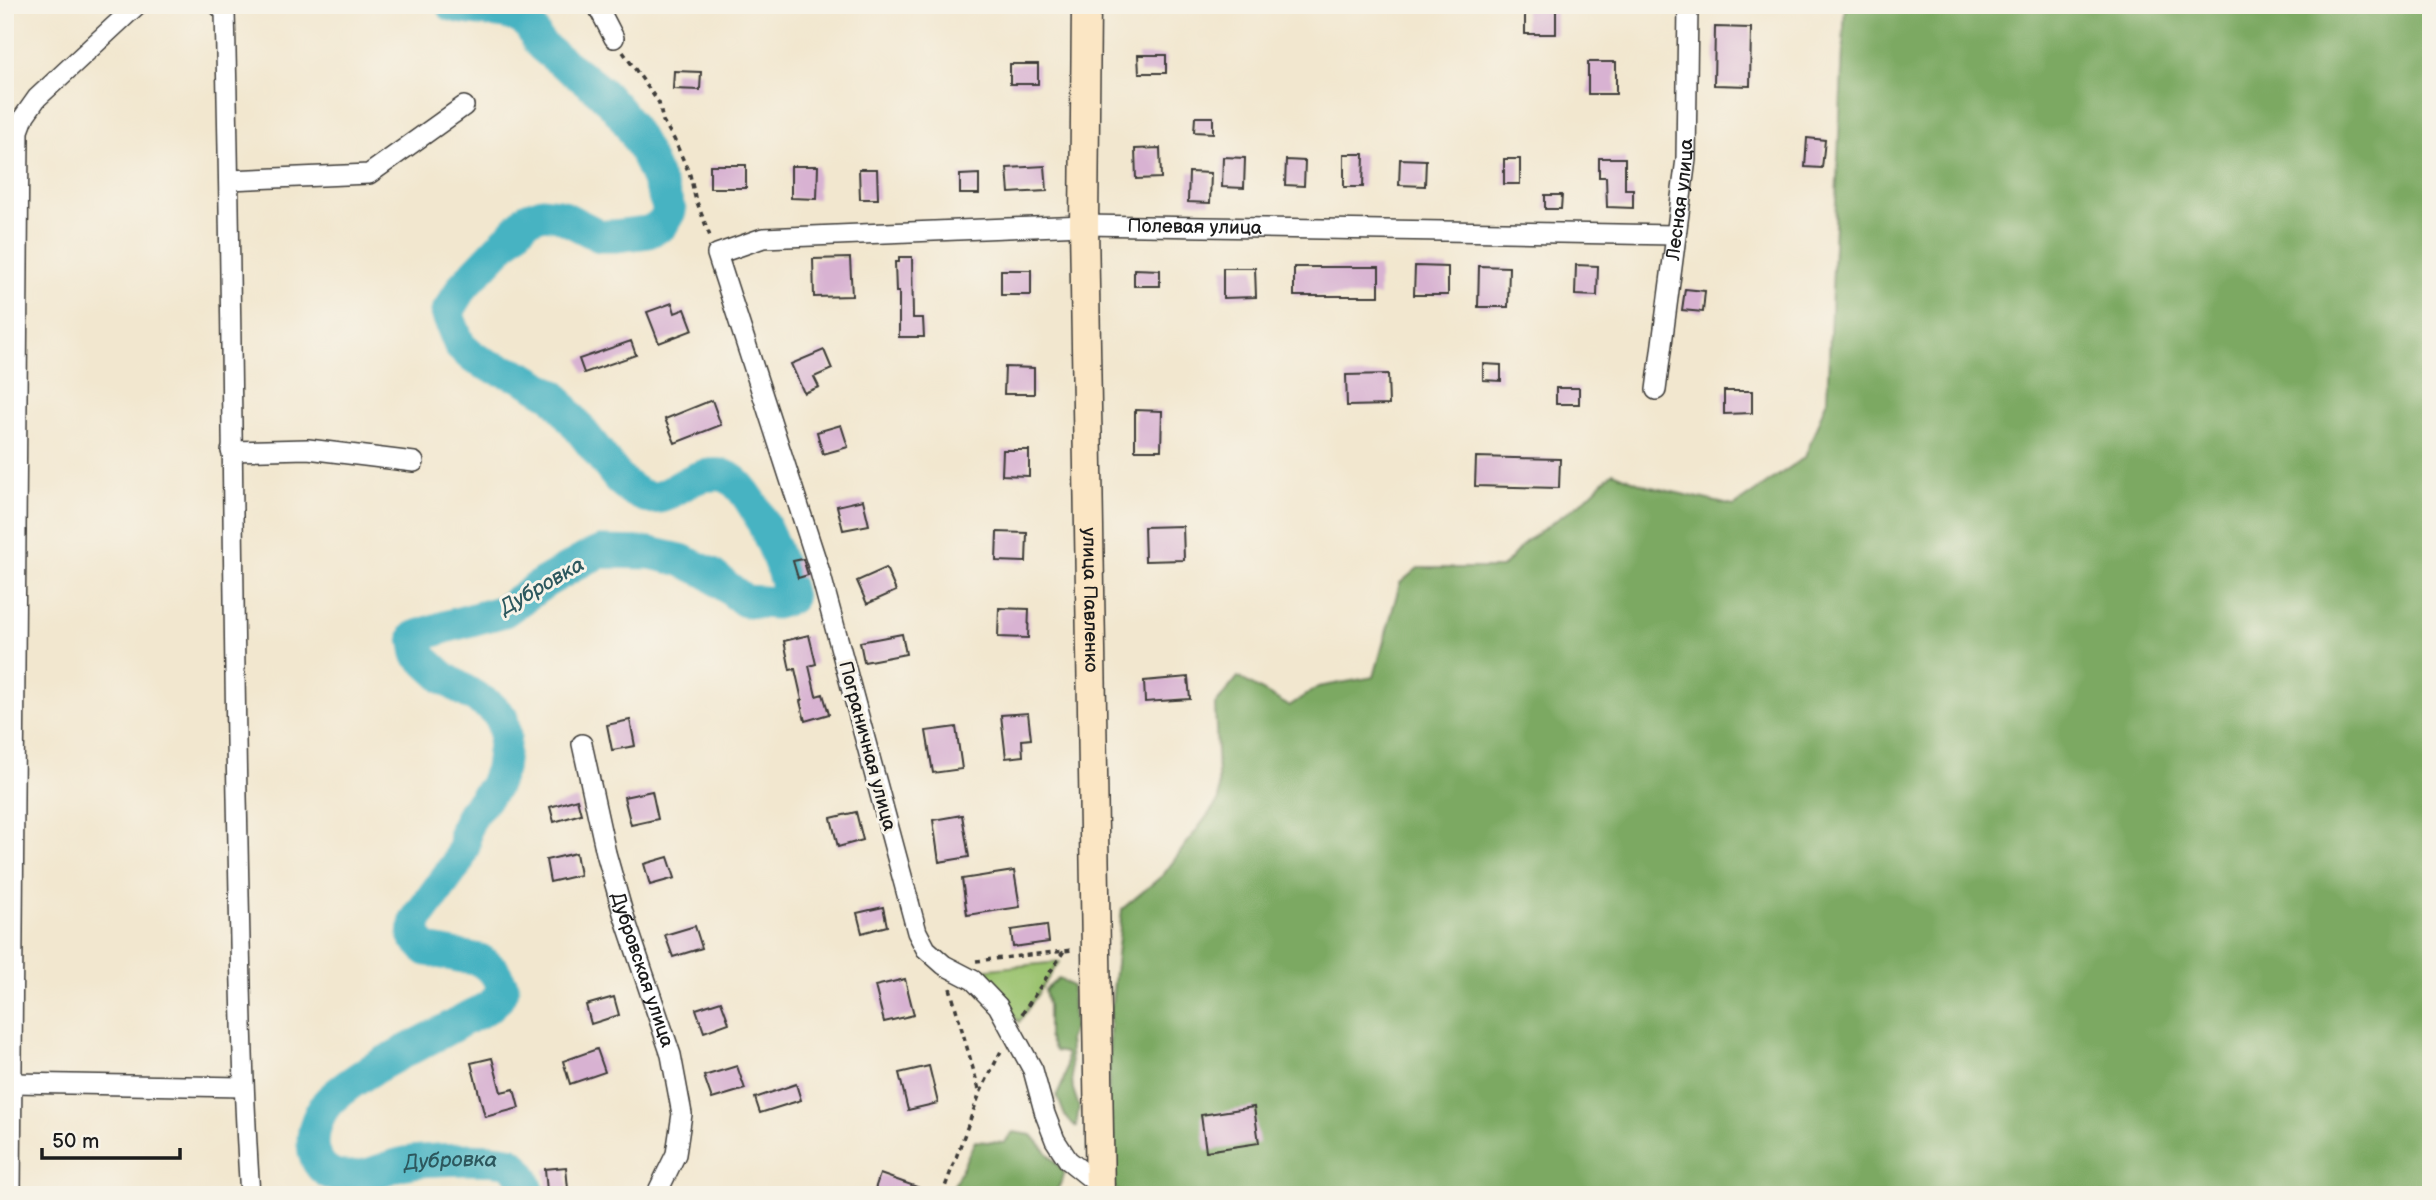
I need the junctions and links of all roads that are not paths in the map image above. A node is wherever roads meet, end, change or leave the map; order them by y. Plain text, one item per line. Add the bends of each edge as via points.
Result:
1 (137, 5) edge
2 (218, 5) edge
3 (597, 5) edge
4 (1086, 5) edge
5 (1688, 5) edge
6 (614, 38) road end
7 (464, 106) dead end
8 (229, 180) junction
9 (1084, 225) junction
10 (1675, 235) junction
11 (717, 254) joint
12 (1656, 390) dead end
13 (231, 451) junction
14 (414, 462) dead end
15 (582, 744) dead end
16 (13, 1083) junction
17 (243, 1087) junction
18 (1099, 1190) edge
19 (11, 1195) edge
20 (250, 1195) edge
21 (656, 1195) edge

1 - 16 street via 37,98 19,131
2 - 8 street via 225,12
3 - 6 street
4 - 9 street, улица Павленко
5 - 10 street, Лесная улица via 1686,159
7 - 8 street via 369,174
8 - 13 street
9 - 10 street, Полевая улица
9 - 11 street, Полевая улица via 763,238
9 - 18 street, улица Павленко
10 - 12 street, Лесная улица
11 - 18 street, Пограничная улица via 820,572 917,932 926,949 944,965 974,980 998,1006 1033,1070 1055,1140
13 - 14 street via 308,449
13 - 17 street
15 - 21 street, Дубровская улица via 606,853 671,1055 682,1114 676,1154
16 - 17 street
16 - 19 street
17 - 20 street

